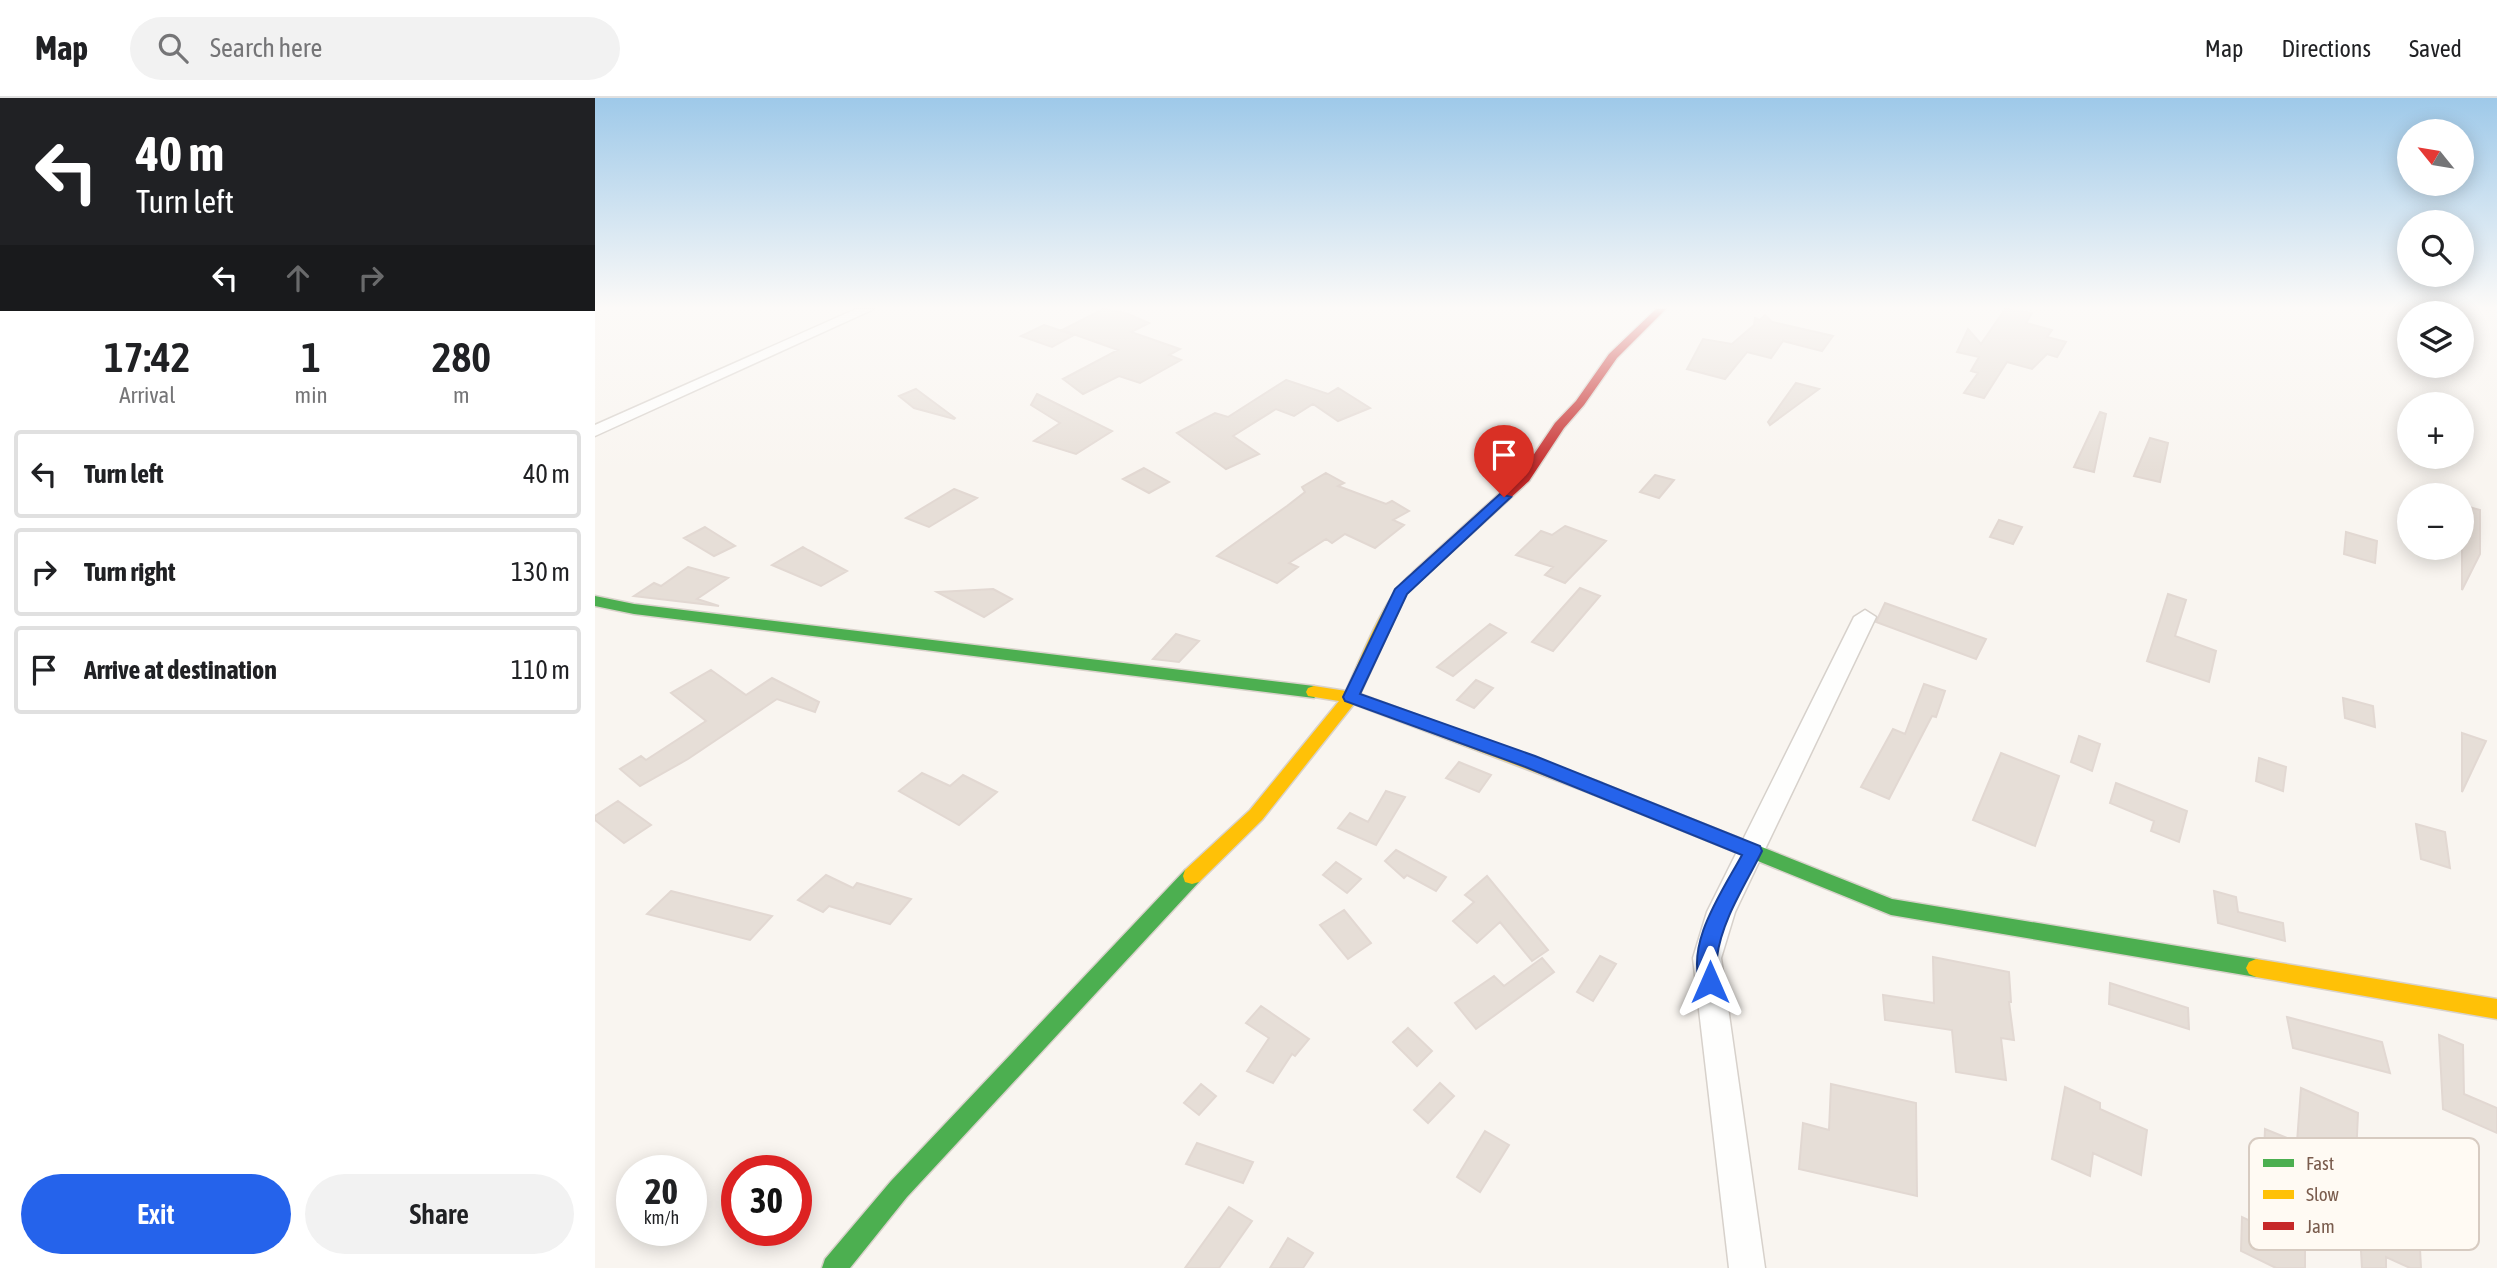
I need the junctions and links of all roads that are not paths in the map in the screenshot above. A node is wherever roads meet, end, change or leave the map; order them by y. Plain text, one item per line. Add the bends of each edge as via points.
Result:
1 (744, 364) edge
2 (1608, 364) edge
3 (595, 431) edge
4 (595, 601) edge
5 (1864, 617) dead end
6 (1351, 697) junction
7 (1753, 851) junction
8 (2497, 1009) edge
9 (834, 1268) edge
10 (1747, 1268) edge

1 - 3 street
2 - 6 street via 1525,478 1400,592
4 - 6 street
5 - 7 street
6 - 7 street via 1529,761
6 - 9 street via 1256,815 1162,905 1102,975 899,1189
7 - 8 street via 1891,907
7 - 10 street via 1721,912 1706,958

